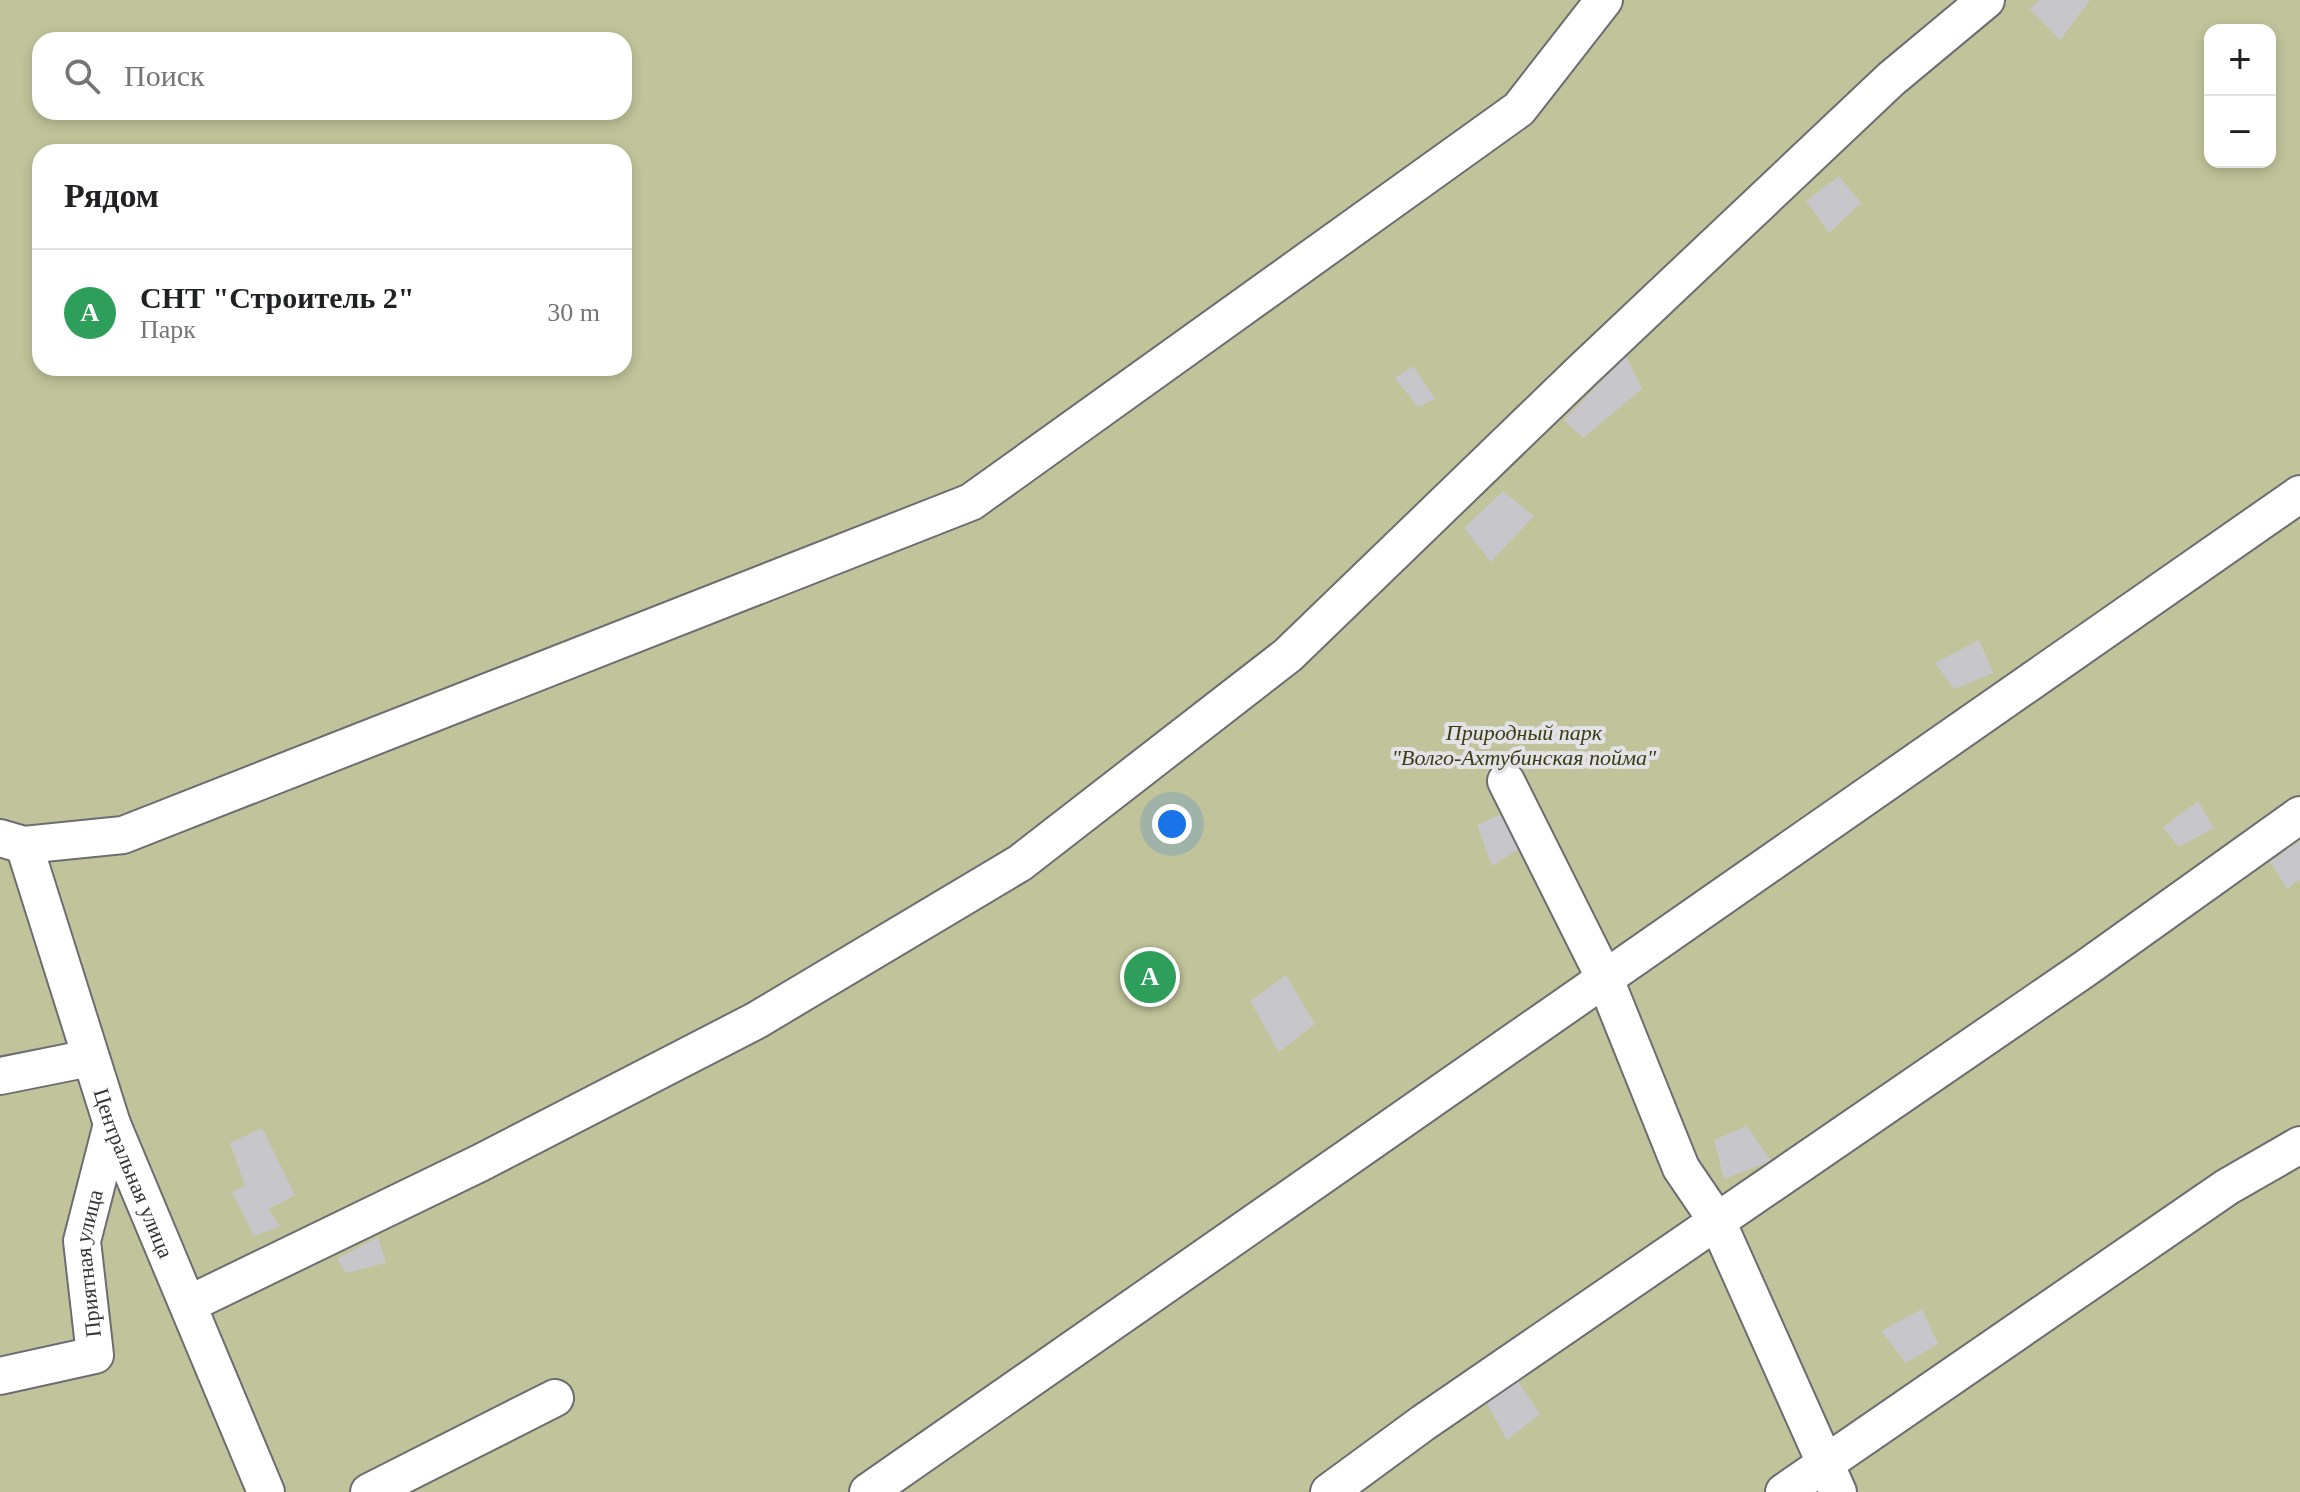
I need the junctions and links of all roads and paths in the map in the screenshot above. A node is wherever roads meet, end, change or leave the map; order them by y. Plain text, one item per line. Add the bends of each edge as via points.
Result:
1 (1604, 0) edge
2 (1986, 0) edge
3 (2300, 494) edge
4 (1506, 781) dead end
5 (2300, 815) edge
6 (12, 842) edge
7 (1605, 979) junction
8 (90, 1058) junction
9 (0, 1076) edge
10 (112, 1124) junction
11 (2300, 1145) edge
12 (1717, 1221) junction
13 (189, 1304) junction
14 (0, 1376) edge
15 (555, 1398) dead end
16 (1832, 1478) edge
17 (266, 1492) edge
18 (369, 1492) edge
19 (868, 1492) edge
20 (1329, 1492) edge
21 (1784, 1492) edge

1 - 6 street via 1519,109 971,502 123,835
2 - 13 street via 1891,79 1288,655 1020,863 757,1020 480,1163
3 - 7 street
4 - 7 street
5 - 12 street
6 - 8 street, Центральная улица
7 - 12 street via 1681,1168
7 - 19 street
8 - 9 street
8 - 10 street, Центральная улица
10 - 13 street, Центральная улица
10 - 14 street, Приятная улица via 82,1241 95,1355
11 - 16 street via 2227,1187
12 - 16 street
12 - 20 street
13 - 17 street, Центральная улица
15 - 18 street
16 - 21 street

